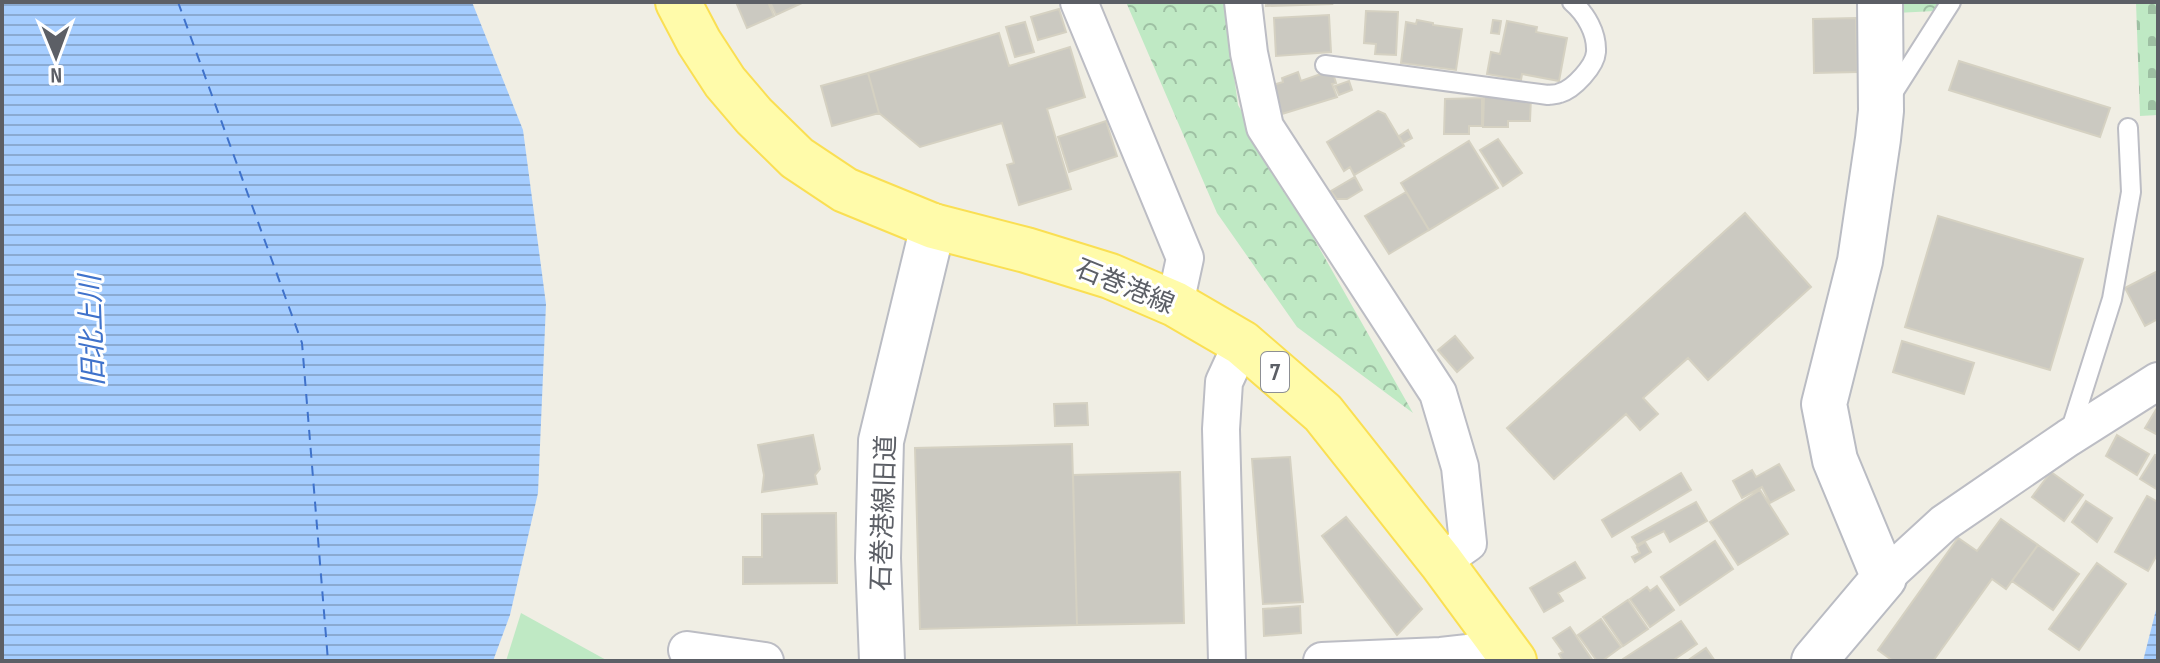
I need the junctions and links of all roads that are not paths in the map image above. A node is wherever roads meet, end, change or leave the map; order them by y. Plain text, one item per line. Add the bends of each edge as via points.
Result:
1 (678, 2) edge
2 (1079, 2) edge
3 (1243, 2) edge
4 (1572, 2) edge
5 (1880, 2) edge
6 (1951, 2) edge
7 (1325, 65) dead end
8 (1881, 111) junction
9 (2128, 128) dead end
10 (933, 226) junction
11 (1175, 304) junction
12 (1242, 343) junction
13 (2158, 381) edge
14 (2068, 438) junction
15 (1441, 562) junction
16 (1884, 578) junction
17 (687, 650) dead end
18 (1509, 652) edge
19 (1426, 659) edge
20 (765, 661) edge
21 (882, 661) edge
22 (1227, 661) edge
23 (1322, 661) edge
24 (1814, 661) edge

1 - 10 main road, 石巻港線 / 7 via 725,82 797,158 845,190
2 - 11 street via 1185,258
3 - 15 street via 1265,127 1438,393 1460,467 1468,543
4 - 7 lane via 1593,31 1596,54 1584,77 1562,93
5 - 8 street
6 - 8 lane
8 - 16 street via 1860,261 1824,404 1835,460
9 - 14 lane via 2131,192 2112,299
10 - 11 main road, 石巻港線 / 7 via 1110,276
10 - 21 street, 石巻港線旧道 via 881,441
11 - 12 main road, 石巻港線 / 7
12 - 15 main road, 石巻港線 / 7 via 1323,413
12 - 22 street via 1224,382 1221,429
13 - 14 street
14 - 16 street via 1944,523
15 - 18 main road, 石巻港線 / 7
16 - 24 street
17 - 20 street
18 - 19 street
19 - 23 street

